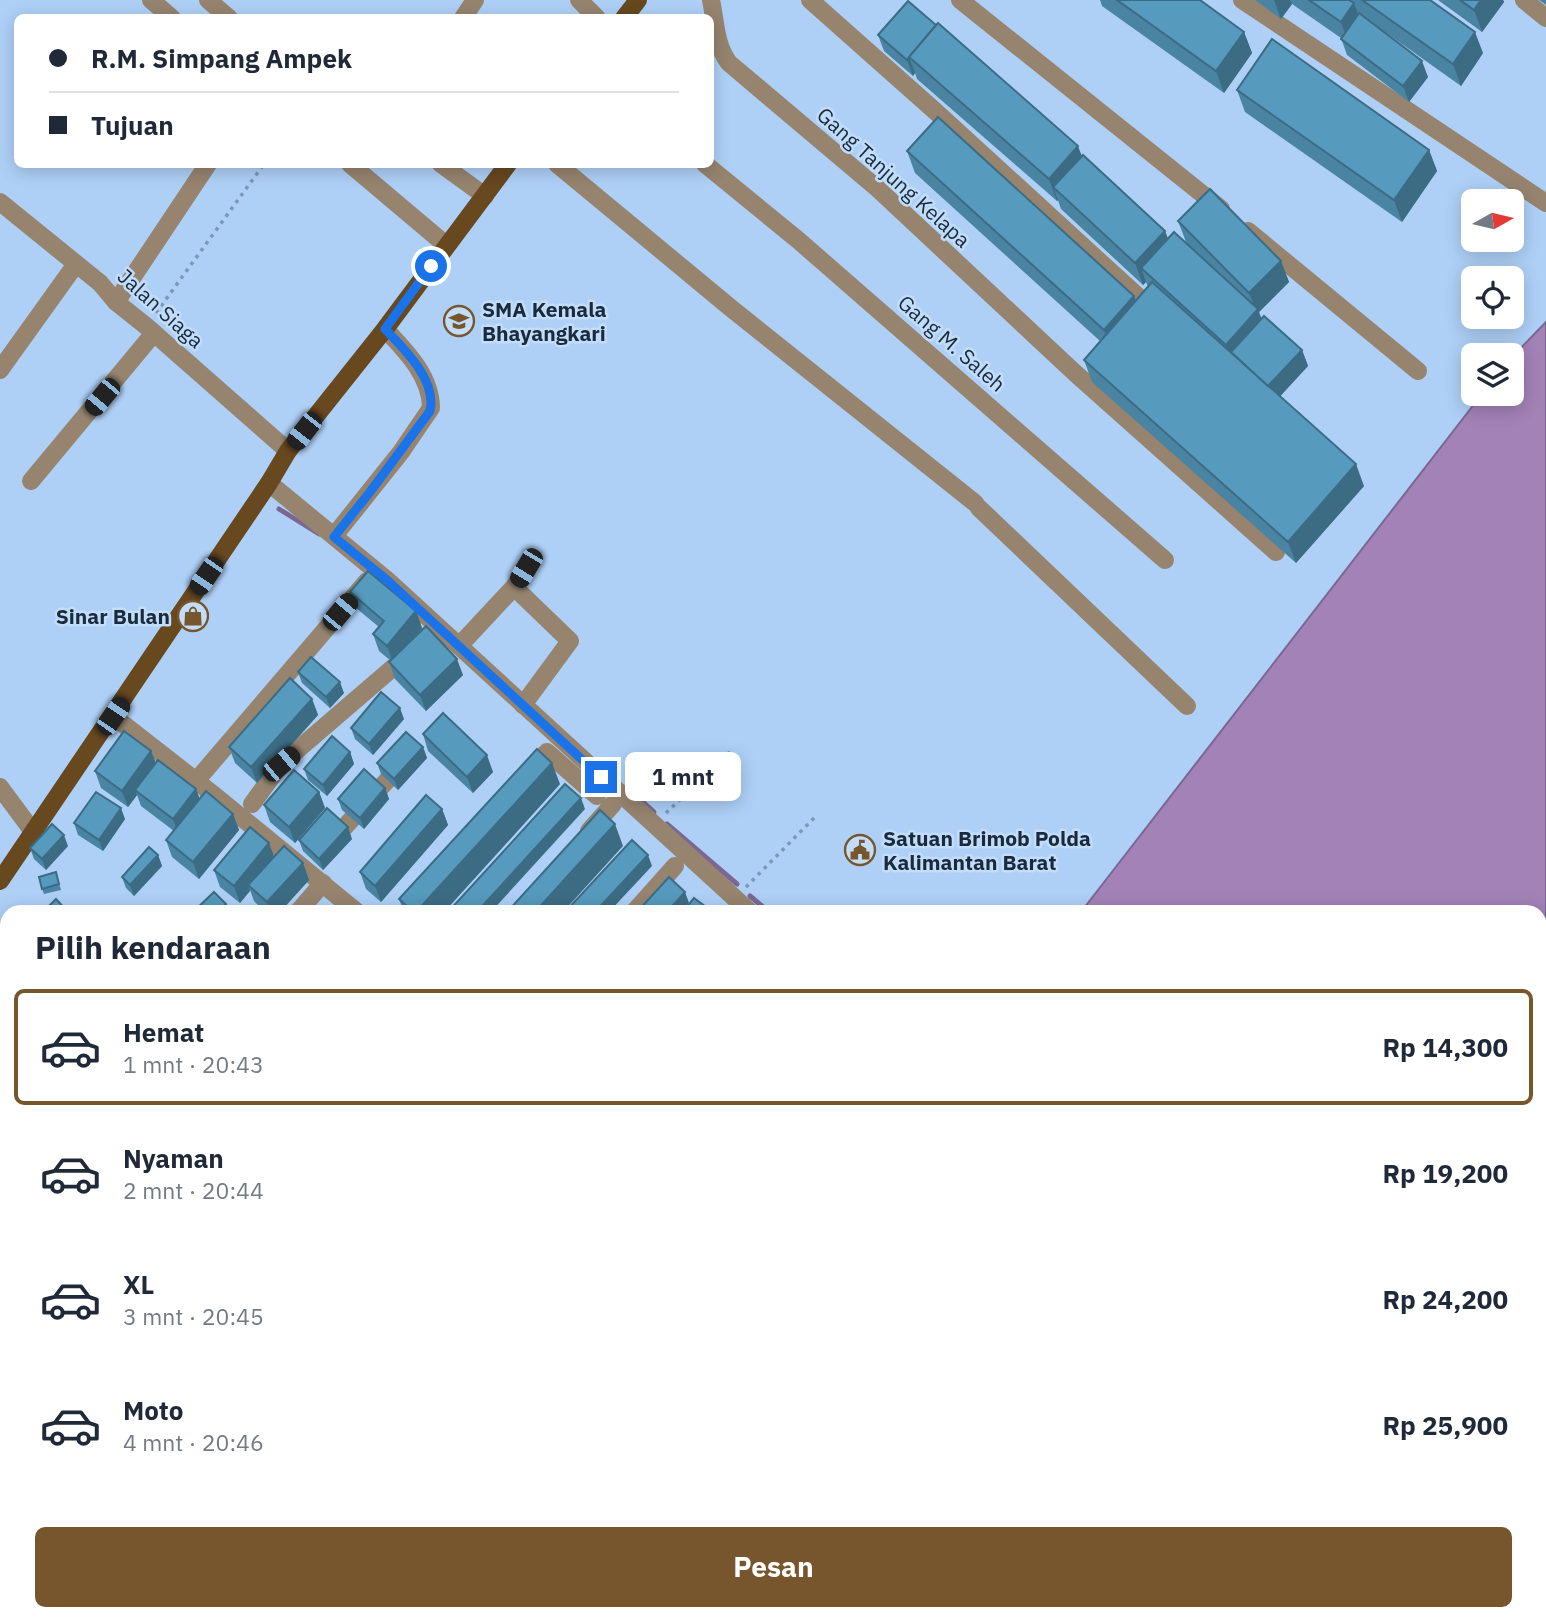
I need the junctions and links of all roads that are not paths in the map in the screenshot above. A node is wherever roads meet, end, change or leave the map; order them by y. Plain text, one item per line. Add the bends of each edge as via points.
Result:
1 (151, 0) edge
2 (208, 0) edge
3 (579, 0) edge
4 (638, 0) edge
5 (810, 0) edge
6 (960, 0) edge
7 (1242, 0) edge
8 (1524, 0) edge
9 (167, 14) edge
10 (224, 14) edge
11 (593, 14) edge
12 (627, 14) edge
13 (1546, 18) edge
14 (714, 19) edge
15 (205, 168) edge
16 (355, 168) edge
17 (447, 168) edge
18 (505, 168) edge
19 (562, 168) edge
20 (710, 168) edge
21 (485, 196) junction
22 (0, 202) edge
23 (1546, 202) edge
24 (446, 244) junction
25 (76, 264) junction
26 (116, 302) junction
27 (1145, 303) edge
28 (150, 329) junction
29 (385, 329) junction
30 (0, 370) edge
31 (1418, 371) dead end
32 (288, 451) junction
33 (32, 481) dead end
34 (269, 483) junction
35 (334, 537) junction
36 (1276, 552) edge
37 (1165, 560) dead end
38 (526, 568) dead end
39 (376, 570) junction
40 (514, 587) junction
41 (428, 636) junction
42 (459, 646) junction
43 (523, 705) junction
44 (1187, 706) dead end
45 (113, 716) junction
46 (391, 775) edge
47 (197, 781) junction
48 (519, 782) edge
49 (0, 787) edge
50 (252, 804) dead end
51 (34, 833) junction
52 (578, 844) edge
53 (675, 866) dead end
54 (307, 869) junction
55 (0, 881) edge
56 (323, 883) junction
57 (304, 905) edge
58 (349, 905) edge
59 (641, 905) edge
60 (729, 905) edge

1 - 9 street
2 - 10 street
3 - 11 street
4 - 12 main road
5 - 27 street
6 - 31 street
7 - 23 street
8 - 13 street
14 - 36 street, Gang Tanjung Kelapa via 720,51 729,63 878,189
15 - 26 street
16 - 24 street
17 - 21 street
18 - 21 main road
19 - 44 street via 977,505
20 - 37 street, Gang M. Saleh
21 - 24 main road
22 - 25 street, Jalan Siaga
24 - 29 main road
25 - 26 street, Jalan Siaga
25 - 30 street
26 - 28 street, Jalan Siaga
28 - 32 street, Jalan Siaga
28 - 33 street
29 - 32 main road
29 - 35 street via 420,371 431,408
32 - 34 main road
34 - 35 street
34 - 45 main road
35 - 39 street
38 - 40 street
39 - 41 street
39 - 47 street
40 - 42 street
40 - 43 street via 570,641
41 - 42 street
41 - 50 street via 281,764
42 - 43 street
43 - 60 street via 653,825
45 - 47 street
45 - 51 main road
46 - 54 street
47 - 54 street
48 - 52 street via 547,752 605,800
49 - 51 street
51 - 55 main road
53 - 59 street
54 - 56 street
56 - 57 street
56 - 58 street

